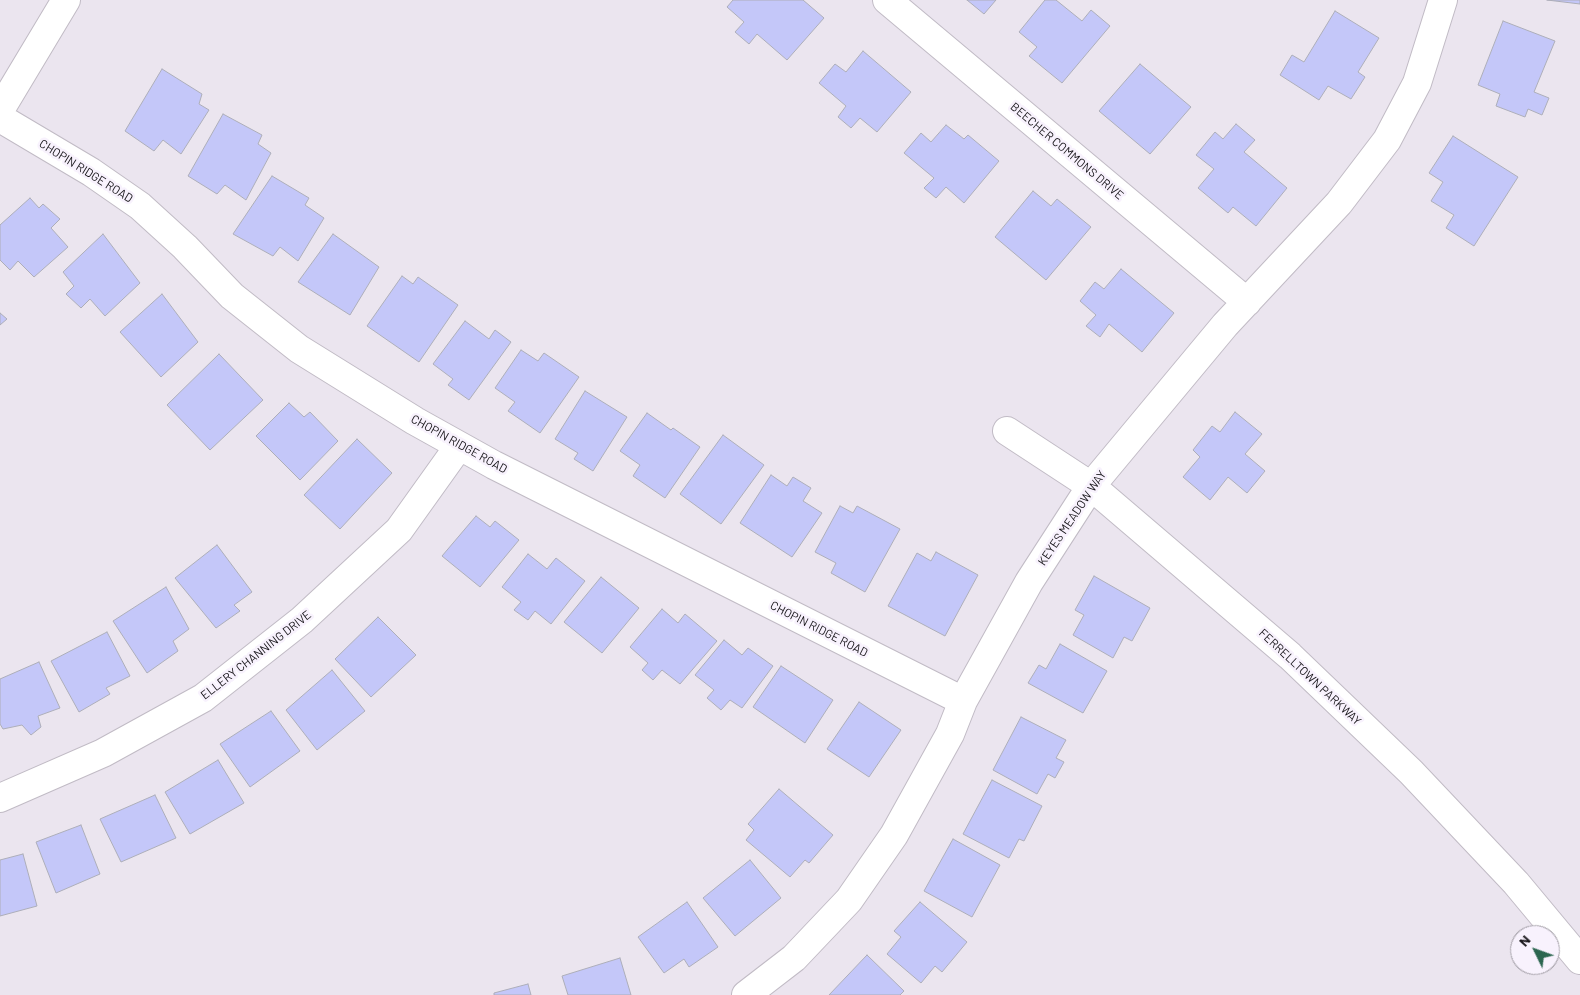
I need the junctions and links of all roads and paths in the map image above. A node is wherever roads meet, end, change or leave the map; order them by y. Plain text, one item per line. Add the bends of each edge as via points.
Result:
1 (66, 0) edge
2 (887, 0) edge
3 (1443, 0) edge
4 (0, 110) edge
5 (0, 118) edge
6 (1247, 302) junction
7 (1007, 431) dead end
8 (459, 446) junction
9 (1091, 486) junction
10 (963, 701) junction
11 (0, 798) edge
12 (1580, 960) edge
13 (746, 995) edge

1 - 4 street
2 - 6 street, BEECHER COMMONS DRIVE
3 - 6 street, KEYES MEADOW WAY via 1417,83 1387,140 1339,203
5 - 8 street, CHOPIN RIDGE ROAD via 91,172 140,206 232,296 299,349
6 - 9 street, KEYES MEADOW WAY
7 - 9 street, FERRELLTOWN PARKWAY
8 - 10 street, CHOPIN RIDGE ROAD
8 - 11 street, ELLERY CHANNING DRIVE via 399,530 302,620 203,698 103,753
9 - 10 street, KEYES MEADOW WAY via 1029,582
9 - 12 street, FERRELLTOWN PARKWAY via 1290,656 1386,747 1516,883
10 - 13 street, KEYES MEADOW WAY via 950,734 894,834 849,900 794,958

